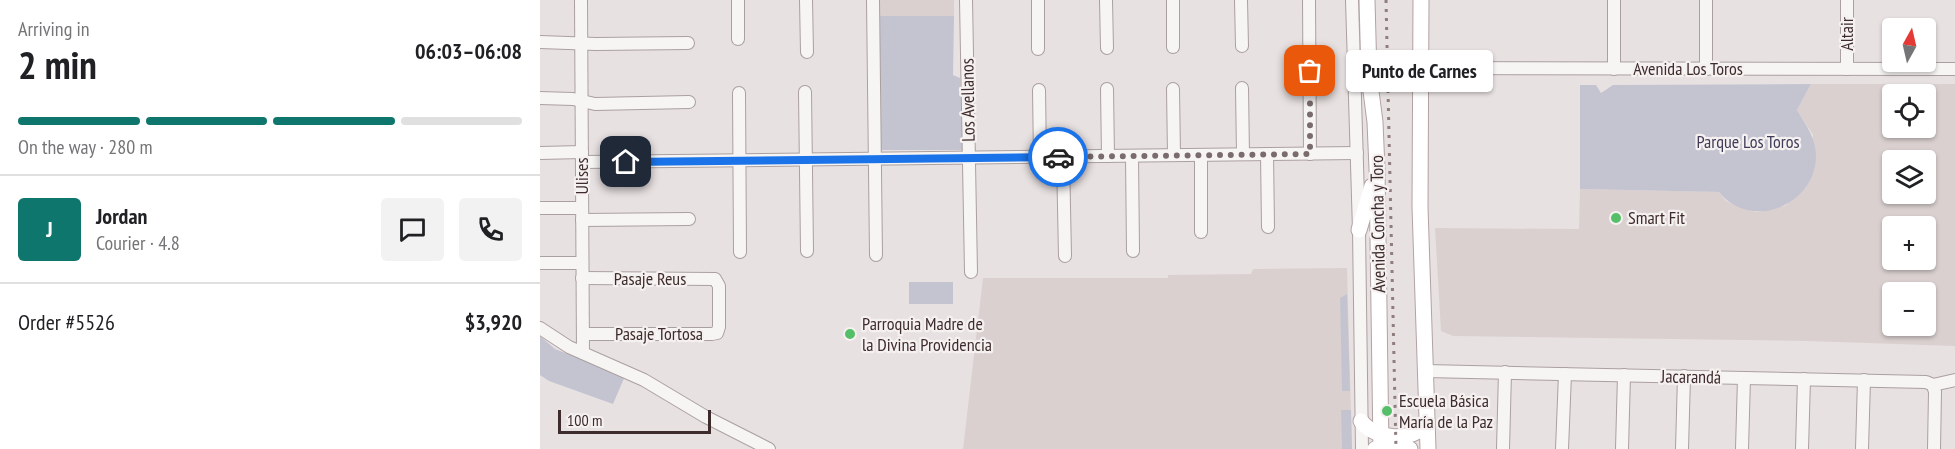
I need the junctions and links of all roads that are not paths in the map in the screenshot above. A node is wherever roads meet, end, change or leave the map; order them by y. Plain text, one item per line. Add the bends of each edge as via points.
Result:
1 (581, 0) edge
2 (738, 0) edge
3 (806, 0) edge
4 (873, 0) edge
5 (966, 0) edge
6 (1038, 0) edge
7 (1106, 0) edge
8 (1173, 0) edge
9 (1241, 0) edge
10 (1309, 0) edge
11 (1352, 0) edge
12 (1367, 0) edge
13 (1421, 0) edge
14 (1614, 0) edge
15 (1706, 0) edge
16 (1847, 0) edge
17 (738, 39) dead end
18 (540, 42) edge
19 (581, 43) junction
20 (688, 43) dead end
21 (1242, 46) dead end
22 (1173, 47) dead end
23 (1038, 48) dead end
24 (1107, 48) dead end
25 (807, 52) dead end
26 (1422, 68) junction
27 (1614, 69) junction
28 (1706, 69) junction
29 (1847, 69) junction
30 (1955, 69) edge
31 (1242, 88) dead end
32 (1107, 89) dead end
33 (1173, 89) dead end
34 (1039, 90) dead end
35 (805, 92) dead end
36 (739, 93) dead end
37 (540, 98) edge
38 (582, 101) junction
39 (689, 102) dead end
40 (540, 153) edge
41 (1357, 153) junction
42 (1243, 154) junction
43 (1267, 154) junction
44 (1310, 154) junction
45 (1174, 155) junction
46 (1201, 155) junction
47 (1108, 156) junction
48 (1132, 156) junction
49 (582, 157) junction
50 (1040, 157) junction
51 (1063, 157) junction
52 (969, 158) junction
53 (875, 159) junction
54 (739, 160) junction
55 (806, 160) junction
56 (1377, 169) junction
57 (540, 208) edge
58 (582, 214) junction
59 (690, 219) dead end
60 (1269, 227) dead end
61 (1359, 230) junction
62 (1201, 232) dead end
63 (807, 251) dead end
64 (1133, 251) dead end
65 (740, 252) dead end
66 (876, 255) dead end
67 (1065, 256) dead end
68 (540, 263) edge
69 (582, 263) junction
70 (971, 272) dead end
71 (582, 278) junction
72 (717, 281) joint
73 (540, 328) edge
74 (583, 334) junction
75 (583, 353) junction
76 (1426, 371) junction
77 (1505, 372) junction
78 (1565, 374) junction
79 (1624, 375) junction
80 (1684, 376) junction
81 (1744, 378) junction
82 (1804, 379) junction
83 (1955, 380) edge
84 (1864, 381) junction
85 (1933, 385) junction
86 (1361, 421) junction
87 (1427, 423) junction
88 (1380, 445) edge
89 (769, 449) edge
90 (1362, 449) edge
91 (1410, 449) edge
92 (1428, 449) edge
93 (1503, 449) edge
94 (1562, 449) edge
95 (1622, 449) edge
96 (1682, 449) edge
97 (1742, 449) edge
98 (1802, 449) edge
99 (1862, 449) edge
100 (1934, 449) edge

1 - 19 street, Ulises
2 - 17 street
3 - 25 street
4 - 53 street
5 - 52 street, Los Avellanos
6 - 23 street
7 - 24 street
8 - 22 street
9 - 21 street
10 - 44 street
11 - 41 street
12 - 56 main road, Avenida Concha y Toro
13 - 26 main road
14 - 27 street
15 - 28 street
16 - 29 street, Altair
18 - 19 street
19 - 20 street
19 - 38 street, Ulises
26 - 27 street, Avenida Los Toros
26 - 76 main road via 1420,177
27 - 28 street, Avenida Los Toros
28 - 29 street, Avenida Los Toros
29 - 30 street, Avenida Los Toros
31 - 42 street
32 - 47 street
33 - 45 street
34 - 50 street
35 - 55 street
36 - 54 street
37 - 38 street
38 - 39 street
38 - 49 street, Ulises
40 - 49 street
41 - 44 street
41 - 61 street
42 - 43 street
42 - 46 street
43 - 44 street
43 - 60 street
45 - 46 street
45 - 48 street
46 - 62 street
47 - 48 street
47 - 51 street
48 - 64 street
49 - 54 street
49 - 58 street, Ulises
50 - 51 street
50 - 52 street
51 - 67 street
52 - 53 street
52 - 70 street, Los Avellanos
53 - 55 street
53 - 66 street
54 - 55 street
54 - 65 street
55 - 63 street
56 - 61 main road
56 - 88 main road, Avenida Concha y Toro
57 - 58 street
58 - 59 street
58 - 69 street, Ulises
61 - 86 street
68 - 69 street
69 - 71 street, Ulises
71 - 72 street, Pasaje Reus
71 - 74 street, Ulises
72 - 74 street, Pasaje Tortosa via 719,327 715,334
73 - 75 street
74 - 75 street, Ulises
75 - 89 street via 644,380
76 - 77 street, Jacarandá
76 - 87 main road
77 - 78 street, Jacarandá
77 - 93 street
78 - 79 street, Jacarandá
78 - 94 street
79 - 80 street, Jacarandá
79 - 95 street
80 - 81 street, Jacarandá
80 - 96 street
81 - 82 street, Jacarandá
81 - 97 street
82 - 84 street, Jacarandá
82 - 98 street
83 - 85 street, Jacarandá
84 - 85 street, Jacarandá
84 - 99 street
85 - 100 street
86 - 88 main road
86 - 90 street
87 - 88 main road via 1413,435
87 - 92 main road
88 - 91 main road

